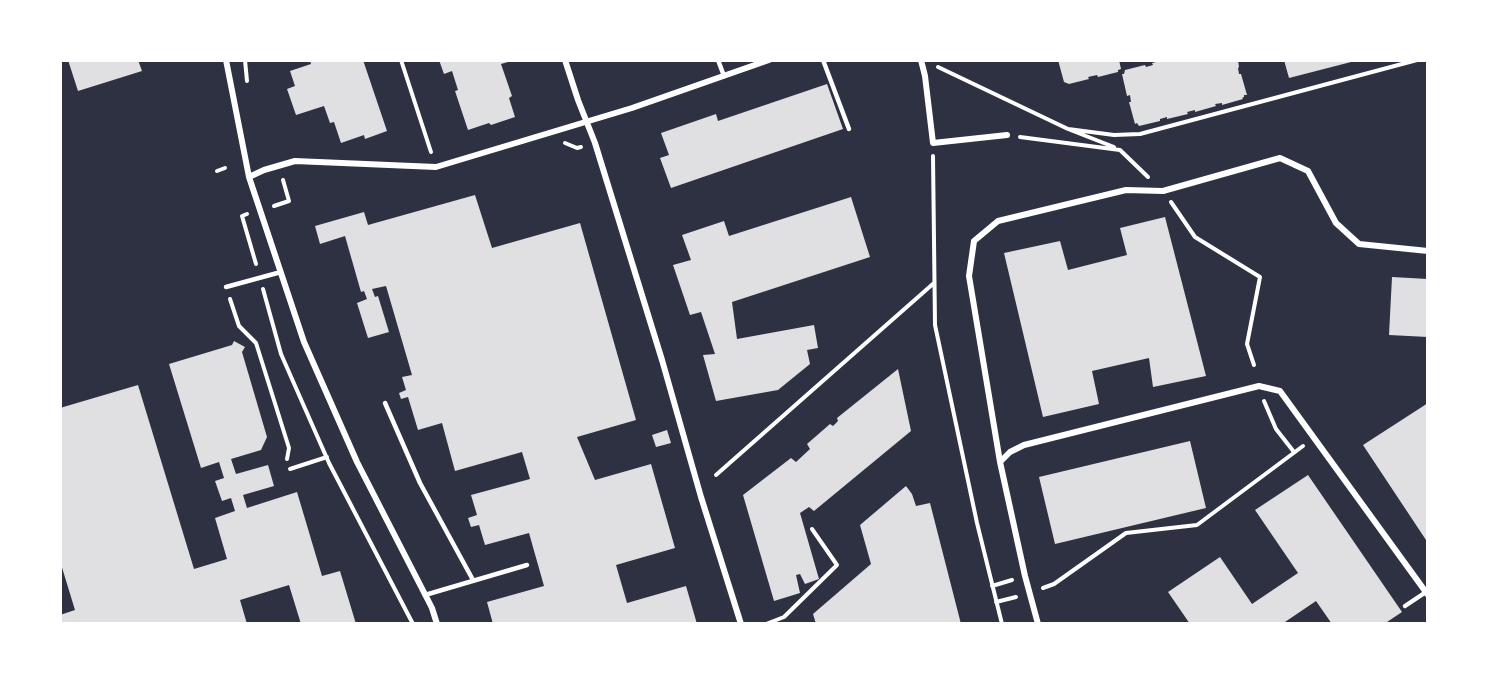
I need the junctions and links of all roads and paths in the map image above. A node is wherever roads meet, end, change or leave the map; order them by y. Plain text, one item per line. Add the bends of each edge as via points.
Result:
1 (226, 60) edge
2 (401, 60) edge
3 (565, 60) edge
4 (718, 60) edge
5 (769, 60) edge
6 (823, 60) edge
7 (921, 60) edge
8 (1417, 60) edge
9 (934, 65) dead end
10 (724, 76) junction
11 (587, 121) junction
12 (849, 129) dead end
13 (1068, 129) junction
14 (1007, 135) joint
15 (933, 143) junction
16 (1120, 150) junction
17 (278, 165) junction
18 (436, 167) junction
19 (225, 168) dead end
20 (217, 171) dead end
21 (249, 177) junction
22 (1163, 191) junction
23 (260, 210) junction
24 (1428, 251) edge
25 (281, 272) junction
26 (260, 278) junction
27 (934, 282) junction
28 (226, 287) joint
29 (1254, 365) dead end
30 (1260, 392) dead end
31 (385, 403) dead end
32 (1314, 439) junction
33 (1294, 452) junction
34 (327, 457) junction
35 (287, 459) dead end
36 (1000, 462) junction
37 (290, 469) dead end
38 (716, 475) dead end
39 (812, 529) dead end
40 (527, 565) dead end
41 (1024, 576) junction
42 (473, 580) junction
43 (992, 586) junction
44 (1029, 593) junction
45 (1427, 593) edge
46 (425, 595) junction
47 (996, 602) junction
48 (1404, 606) dead end
49 (413, 624) edge
50 (437, 624) edge
51 (741, 624) edge
52 (766, 624) edge
53 (1002, 624) edge
54 (1038, 624) edge

1 - 21 street
2 - 18 path
3 - 11 street
4 - 10 lane
5 - 10 street
6 - 12 lane
7 - 15 street
8 - 13 path via 1140,134
9 - 13 path
10 - 11 street
11 - 18 street
11 - 51 street
13 - 16 path
14 - 15 street
14 - 16 path
15 - 27 path
16 - 22 path
17 - 18 street via 295,161
17 - 21 street
17 - 23 path via 289,201
19 - 20 path
21 - 23 street
22 - 24 street via 1280,158 1308,171 1336,223 1359,244
22 - 29 path via 1195,237 1260,277 1247,344
22 - 36 street via 1126,190 998,221 974,241 969,276
23 - 25 street
23 - 26 path via 242,216
25 - 26 lane
25 - 46 street via 304,342 357,462
26 - 28 lane
26 - 34 path via 282,354
27 - 38 path
27 - 43 path via 935,325
28 - 35 path via 239,326 256,343 288,448
30 - 33 path via 1276,429
31 - 42 lane via 420,483
32 - 33 path
32 - 36 street via 1280,391 1258,386 1024,445
32 - 45 street
33 - 44 path via 1197,525 1126,533 1054,584
34 - 37 path
34 - 49 path
36 - 41 street
39 - 52 path via 837,565 784,617
40 - 42 lane
41 - 43 path
41 - 44 street
42 - 46 lane
43 - 47 path
44 - 47 path
44 - 54 street
45 - 48 lane
46 - 50 street
47 - 53 path

